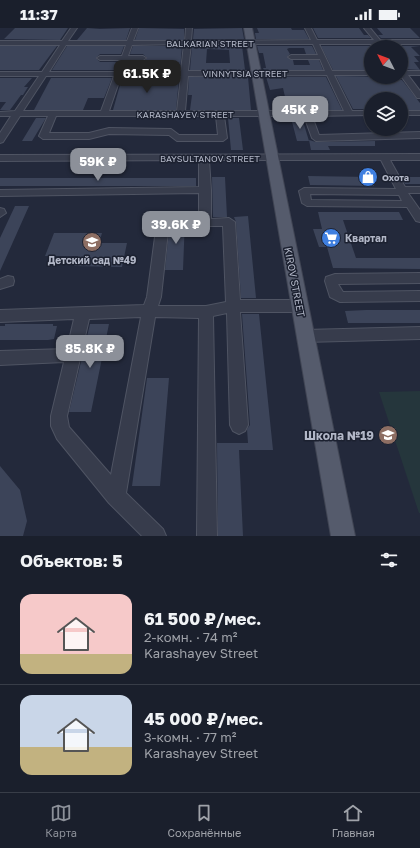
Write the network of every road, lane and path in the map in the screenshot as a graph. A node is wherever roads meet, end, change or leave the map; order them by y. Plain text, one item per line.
1 (74, 28) edge
2 (135, 28) edge
3 (189, 28) edge
4 (248, 28) edge
5 (308, 28) edge
6 (367, 28) edge
7 (376, 40) edge
8 (250, 42) junction
9 (315, 42) junction
10 (420, 42) edge
11 (0, 43) edge
12 (64, 43) junction
13 (129, 43) junction
14 (188, 43) junction
15 (408, 43) edge
16 (364, 44) edge
17 (291, 57) dead end
18 (322, 57) junction
19 (100, 58) dead end
20 (124, 58) junction
21 (143, 58) dead end
22 (408, 72) edge
23 (256, 73) junction
24 (330, 73) junction
25 (364, 73) edge
26 (420, 73) edge
27 (0, 74) edge
28 (44, 74) junction
29 (117, 74) junction
30 (184, 74) junction
31 (408, 81) edge
32 (420, 96) edge
33 (181, 113) junction
34 (220, 113) junction
35 (364, 113) edge
36 (408, 113) edge
37 (420, 113) edge
38 (0, 114) edge
39 (18, 114) junction
40 (53, 114) junction
41 (104, 114) junction
42 (263, 114) junction
43 (307, 114) junction
44 (349, 114) junction
45 (420, 135) edge
46 (0, 140) edge
47 (387, 149) junction
48 (272, 157) junction
49 (420, 157) edge
50 (204, 158) junction
51 (1, 161) edge
52 (206, 190) junction
53 (420, 190) edge
54 (401, 191) junction
55 (0, 193) edge
56 (410, 204) junction
57 (420, 218) edge
58 (163, 222) dead end
59 (420, 278) edge
60 (420, 296) edge
61 (233, 306) junction
62 (299, 306) junction
63 (83, 312) junction
64 (149, 312) junction
65 (206, 312) junction
66 (0, 316) edge
67 (420, 333) edge
68 (305, 336) junction
69 (73, 355) junction
70 (0, 358) edge
71 (239, 424) dead end
72 (116, 496) junction
73 (156, 536) edge
74 (207, 536) edge
75 (343, 536) edge

1 - 12 street
2 - 13 street
3 - 14 street
4 - 8 main road, KIROV STREET
5 - 9 street
6 - 7 street
8 - 9 street, BALKARIAN STREET
8 - 14 street, BALKARIAN STREET
8 - 23 main road, KIROV STREET
9 - 16 street, BALKARIAN STREET
9 - 18 street
10 - 15 street, BALKARIAN STREET
11 - 12 street, BALKARIAN STREET
12 - 13 street, BALKARIAN STREET
12 - 28 street
13 - 14 street, BALKARIAN STREET
13 - 20 street
14 - 30 street
17 - 18 street
18 - 24 street
19 - 20 street
20 - 21 street
20 - 29 street
22 - 26 street
23 - 24 street, VINNYTSIA STREET
23 - 30 street, VINNYTSIA STREET
23 - 42 main road, KIROV STREET
24 - 25 street, VINNYTSIA STREET
24 - 44 street
27 - 28 street, VINNYTSIA STREET
28 - 29 street, VINNYTSIA STREET
28 - 39 street
29 - 30 street, VINNYTSIA STREET
29 - 41 street
30 - 33 street
31 - 32 street
33 - 34 street, KARASHAУEV STREET
33 - 41 street, KARASHAУEV STREET
34 - 40 street
34 - 42 street, KARASHAУEV STREET
35 - 44 street, KARASHAУEV STREET
36 - 37 street
38 - 39 street, KARASHAУEV STREET
39 - 40 street, KARASHAУEV STREET
39 - 46 street
40 - 41 street, KARASHAУEV STREET
42 - 43 street, KARASHAУEV STREET
42 - 48 main road, KIROV STREET
43 - 44 street, KARASHAУEV STREET
43 - 47 street
45 - 47 street
47 - 48 street, BAYSULTANOV STREET
47 - 49 street, BAYSULTANOV STREET
47 - 54 street
48 - 50 street, BAYSULTANOV STREET
48 - 62 main road, KIROV STREET
50 - 51 street, BAYSULTANOV STREET
50 - 52 street
52 - 55 street
52 - 61 street
53 - 54 street
54 - 56 street
54 - 56 street
56 - 57 street
58 - 64 street
59 - 60 street
61 - 62 street
61 - 65 street
61 - 71 street
62 - 68 main road, KIROV STREET
63 - 64 street
63 - 66 street
63 - 69 street
64 - 65 street
64 - 72 street
65 - 74 street
67 - 68 street
68 - 75 main road, KIROV STREET
69 - 70 street
69 - 72 street
72 - 73 street

